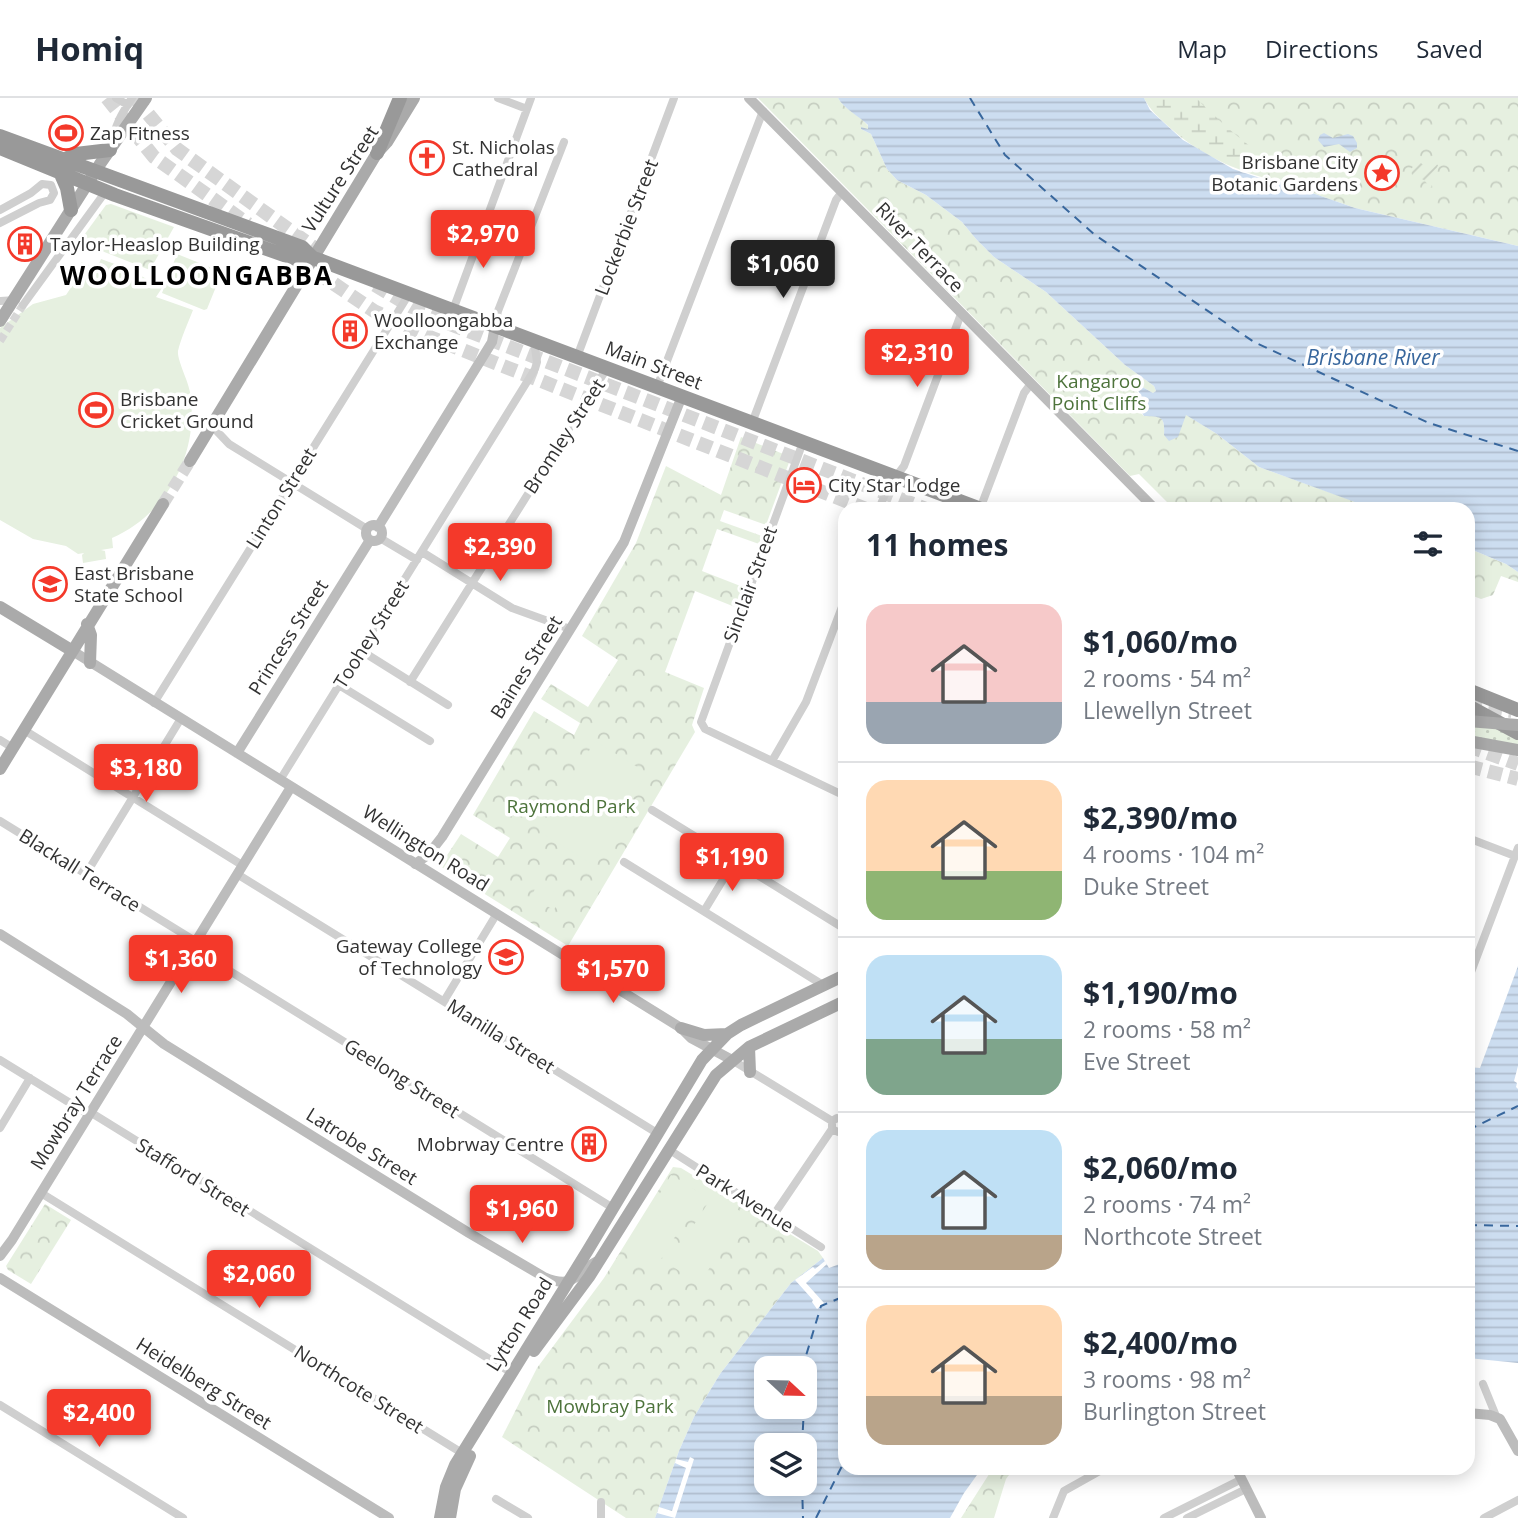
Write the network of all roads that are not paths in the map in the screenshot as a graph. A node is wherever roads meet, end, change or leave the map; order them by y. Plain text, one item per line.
1 (116, 98) edge
2 (146, 98) edge
3 (400, 98) edge
4 (414, 98) edge
5 (498, 98) edge
6 (531, 98) edge
7 (674, 98) edge
8 (749, 98) edge
9 (130, 101) edge
10 (527, 109) junction
11 (763, 111) junction
12 (0, 136) edge
13 (564, 142) dead end
14 (0, 148) edge
15 (112, 148) junction
16 (377, 153) junction
17 (62, 166) junction
18 (91, 178) junction
19 (106, 191) junction
20 (842, 192) junction
21 (0, 210) edge
22 (71, 210) junction
23 (0, 223) edge
24 (313, 258) junction
25 (409, 294) junction
26 (15, 302) edge
27 (453, 310) junction
28 (961, 314) junction
29 (0, 321) edge
30 (495, 326) junction
31 (534, 341) junction
32 (577, 357) junction
33 (607, 368) junction
34 (1030, 385) junction
35 (657, 387) junction
36 (682, 396) junction
37 (752, 423) junction
38 (212, 426) junction
39 (803, 442) junction
40 (190, 461) tunnel mouth
41 (896, 477) junction
42 (291, 482) junction
43 (882, 502) edge
44 (961, 502) edge
45 (982, 502) edge
46 (1147, 502) edge
47 (163, 504) tunnel mouth
48 (374, 533) junction
49 (422, 552) junction
50 (416, 560) junction
51 (471, 582) junction
52 (0, 607) edge
53 (838, 617) edge
54 (87, 624) junction
55 (570, 629) junction
56 (71, 650) junction
57 (360, 650) junction
58 (90, 663) junction
59 (410, 682) junction
60 (339, 685) junction
61 (1475, 693) edge
62 (154, 703) junction
63 (447, 705) dead end
64 (1475, 710) edge
65 (1518, 710) edge
66 (180, 720) junction
67 (1475, 722) edge
68 (1518, 725) edge
69 (24, 730) junction
70 (1518, 733) edge
71 (0, 740) edge
72 (430, 741) dead end
73 (1475, 742) edge
74 (12, 748) junction
75 (1518, 750) edge
76 (237, 753) junction
77 (772, 761) junction
78 (0, 769) edge
79 (280, 780) junction
80 (291, 787) junction
81 (838, 793) edge
82 (133, 798) junction
83 (652, 810) dead end
84 (0, 821) edge
85 (442, 837) junction
86 (1475, 840) edge
87 (1517, 852) edge
88 (735, 860) junction
89 (624, 862) dead end
90 (415, 864) junction
91 (239, 869) junction
92 (86, 874) junction
93 (433, 875) junction
94 (704, 911) junction
95 (496, 915) junction
96 (838, 925) edge
97 (0, 934) edge
98 (193, 944) junction
99 (1475, 962) edge
100 (838, 978) edge
101 (823, 985) junction
102 (444, 1001) junction
103 (838, 1004) edge
104 (143, 1026) junction
105 (681, 1028) junction
106 (727, 1034) junction
107 (749, 1046) junction
108 (711, 1049) junction
109 (0, 1060) edge
110 (732, 1060) junction
111 (750, 1072) junction
112 (30, 1078) junction
113 (89, 1113) junction
114 (838, 1120) edge
115 (832, 1125) junction
116 (0, 1128) edge
117 (657, 1133) junction
118 (668, 1149) junction
119 (41, 1193) junction
120 (613, 1208) junction
121 (773, 1216) junction
122 (821, 1247) dead end
123 (0, 1255) edge
124 (600, 1260) junction
125 (0, 1278) edge
126 (569, 1281) junction
127 (512, 1373) junction
128 (1483, 1384) dead end
129 (0, 1405) edge
130 (1475, 1414) edge
131 (1496, 1416) junction
132 (1518, 1451) edge
133 (462, 1453) junction
134 (1093, 1475) edge
135 (1240, 1475) edge
136 (1244, 1484) junction
137 (496, 1499) dead end
138 (1518, 1500) edge
139 (601, 1502) dead end
140 (183, 1518) edge
141 (390, 1518) edge
142 (440, 1518) edge
143 (450, 1518) edge
144 (528, 1518) edge
145 (600, 1518) edge
146 (1053, 1518) edge
147 (1164, 1518) edge
148 (1187, 1518) edge
149 (1261, 1518) edge
150 (1484, 1518) edge

1 - 9 street
2 - 15 main road
3 - 16 highway
4 - 16 main road, Vulture Street
5 - 10 street
6 - 10 street
7 - 32 street, Lockerbie Street
8 - 11 street, River Terrace
9 - 15 street
10 - 27 street
11 - 20 street, River Terrace
11 - 35 street
12 - 17 highway
13 - 30 street
14 - 17 highway
15 - 17 highway
15 - 18 main road
16 - 24 main road, Vulture Street
17 - 18 highway
17 - 22 highway
18 - 19 highway, Main Street
18 - 22 main road
18 - 24 highway, Main Street
19 - 24 highway, Main Street
19 - 26 street
20 - 28 street, River Terrace
20 - 37 street
21 - 23 street
22 - 26 main road
24 - 25 highway, Main Street
24 - 38 main road, Vulture Street
25 - 27 highway, Main Street
25 - 42 street, Linton Street
26 - 29 main road
27 - 30 highway, Main Street
28 - 34 street, River Terrace
28 - 41 street
30 - 31 highway, Main Street
30 - 48 street, Princess Street
31 - 32 highway, Main Street
31 - 49 street, Toohey Street
32 - 33 highway, Main Street
33 - 35 highway, Main Street
33 - 51 street, Bromley Street
34 - 45 street
34 - 46 street, River Terrace
35 - 36 highway, Main Street
36 - 37 highway, Main Street
36 - 55 street, Baines Street
37 - 39 highway, Main Street
38 - 40 main road, Vulture Street
38 - 42 street
39 - 41 highway, Main Street
39 - 77 street, Sinclair Street
41 - 43 street
41 - 44 highway, Main Street
42 - 48 street
42 - 62 street, Linton Street
47 - 54 main road
48 - 50 street
48 - 76 street, Princess Street
49 - 50 street, Toohey Street
49 - 51 street
50 - 57 street, Toohey Street
51 - 55 street
51 - 59 street, Bromley Street
52 - 56 main road, Wellington Road
53 - 77 street
54 - 56 main road
54 - 58 main road
55 - 85 street, Baines Street
56 - 58 street, Wellington Road
56 - 69 main road
57 - 59 street
57 - 60 street, Toohey Street
58 - 62 street, Wellington Road
59 - 63 street
60 - 72 street
60 - 79 street, Toohey Street
61 - 65 highway
62 - 66 street, Wellington Road
64 - 70 highway
66 - 76 street, Wellington Road
66 - 82 street
67 - 68 main road, bridge
69 - 74 main road
69 - 82 street, Manilla Street
71 - 74 street
73 - 75 main road
74 - 78 main road
76 - 79 street, Wellington Road
77 - 81 street
79 - 80 street, Wellington Road
80 - 90 street, Wellington Road
80 - 91 street, Mowbray Terrace
82 - 91 street, Manilla Street
82 - 92 street
83 - 88 street
84 - 92 street, Blackall Terrace
85 - 90 street, Baines Street
85 - 93 street, Baines Street
86 - 87 street
87 - 99 street
88 - 94 street
88 - 96 street
89 - 94 street
90 - 93 street, Wellington Road
91 - 98 street, Mowbray Terrace
91 - 102 street, Manilla Street
92 - 98 street, Blackall Terrace
93 - 95 street, Wellington Road
94 - 101 street
95 - 102 street
95 - 105 street, Wellington Road
97 - 104 street, Latrobe Street
98 - 104 street, Mowbray Terrace
98 - 120 street, Geelong Street
100 - 101 main road, Lytton Road
101 - 106 main road, Lytton Road
102 - 117 street, Manilla Street
103 - 107 main road, Lytton Road
104 - 113 street, Mowbray Terrace
104 - 126 street, Latrobe Street
105 - 106 main road
105 - 108 street, Wellington Road
106 - 108 main road, Lytton Road
107 - 110 main road, Lytton Road
107 - 111 main road
108 - 110 street, Wellington Road
108 - 117 main road, Lytton Road
109 - 112 street, Stafford Street
110 - 111 street, Wellington Road
110 - 118 main road, Lytton Road
111 - 115 street, Wellington Road
112 - 113 street, Stafford Street
112 - 116 street
113 - 119 street, Mowbray Terrace
113 - 127 street, Stafford Street
114 - 115 street
115 - 121 street
117 - 120 main road, Lytton Road
118 - 121 street, Park Avenue
118 - 124 main road, Lytton Road
119 - 123 street, Mowbray Terrace
119 - 133 street, Northcote Street
120 - 126 main road, Lytton Road
121 - 122 street, Park Avenue
124 - 126 street
124 - 143 main road, Lytton Road
125 - 141 street, Heidelberg Street
126 - 127 main road, Lytton Road
127 - 133 main road, Lytton Road
128 - 131 street
129 - 140 street
130 - 131 street
131 - 132 street
133 - 142 main road, Lytton Road
134 - 146 street
135 - 136 street
136 - 147 street
136 - 148 street
136 - 149 street
137 - 144 street
138 - 150 street
139 - 145 street

